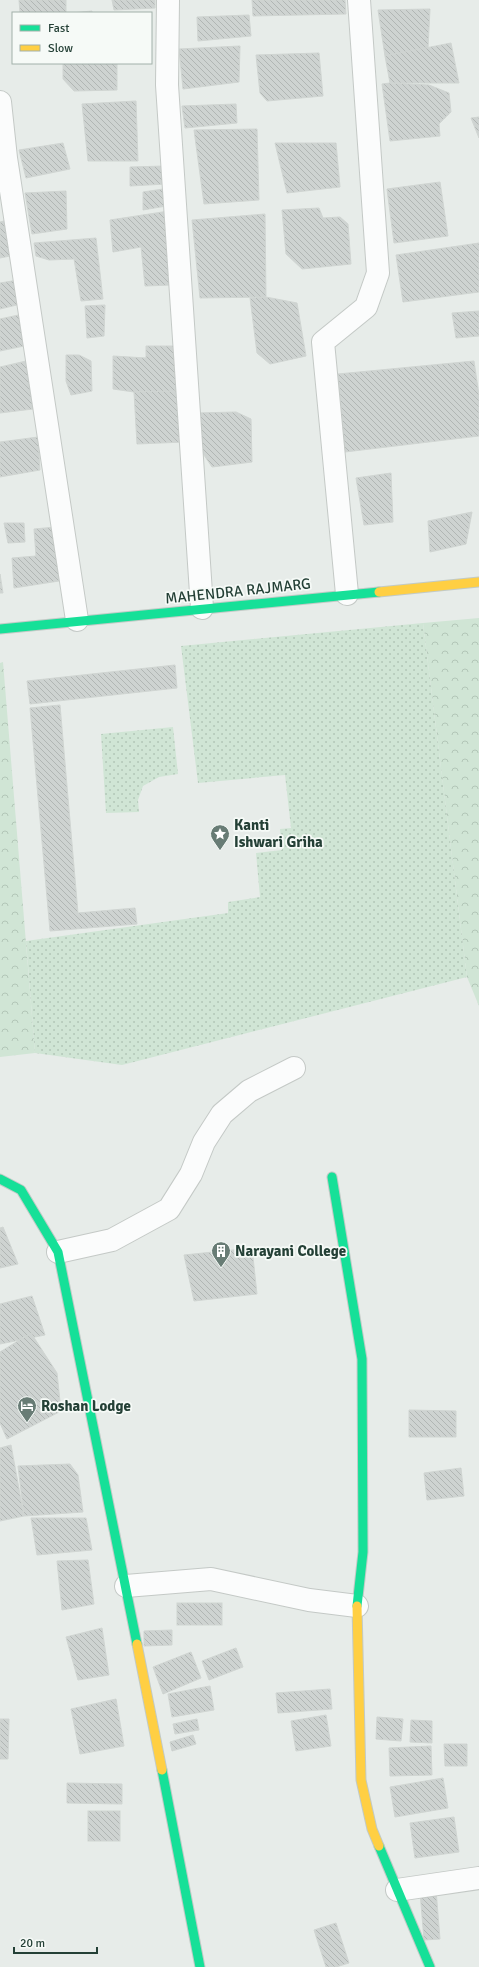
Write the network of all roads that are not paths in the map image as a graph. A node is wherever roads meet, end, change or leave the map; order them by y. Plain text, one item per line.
1 (168, 0) edge
2 (359, 0) edge
3 (0, 102) edge
4 (479, 582) edge
5 (347, 594) junction
6 (202, 608) junction
7 (77, 620) junction
8 (0, 629) edge
9 (294, 1068) dead end
10 (332, 1177) dead end
11 (0, 1179) edge
12 (58, 1252) junction
13 (126, 1586) junction
14 (356, 1606) junction
15 (479, 1878) edge
16 (397, 1890) junction
17 (200, 1967) edge
18 (430, 1967) edge

1 - 6 street
2 - 5 street
3 - 7 street
4 - 5 main road, MAHENDRA RAJMARG
5 - 6 main road, MAHENDRA RAJMARG
6 - 7 main road, MAHENDRA RAJMARG
7 - 8 main road, MAHENDRA RAJMARG
9 - 12 street
10 - 14 main road
11 - 12 main road
12 - 13 main road
13 - 14 street
13 - 17 main road
14 - 16 main road
15 - 16 street
16 - 18 main road

